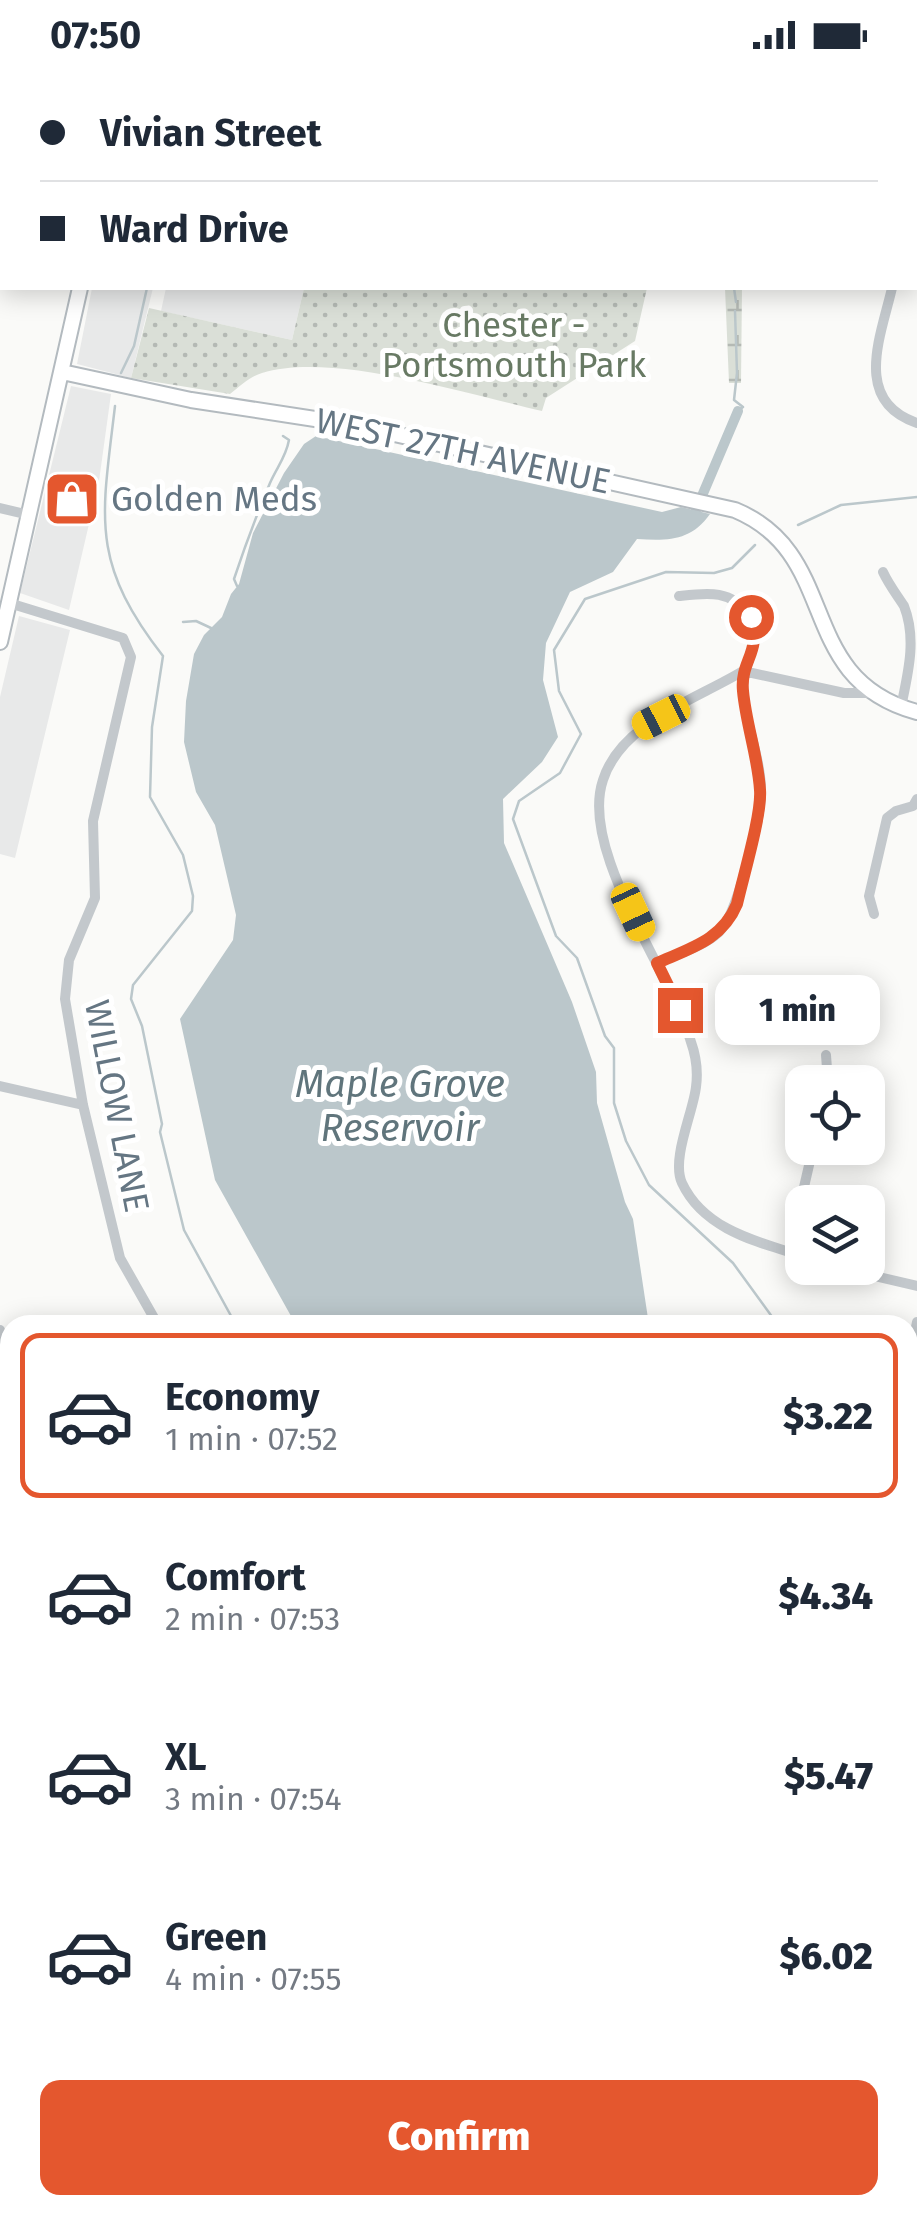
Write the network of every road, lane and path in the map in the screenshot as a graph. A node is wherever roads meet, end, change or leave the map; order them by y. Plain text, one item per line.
1 (80, 290) edge
2 (892, 290) edge
3 (62, 372) junction
4 (917, 423) edge
5 (0, 508) edge
6 (30, 514) junction
7 (883, 572) dead end
8 (679, 596) dead end
9 (9, 603) junction
10 (0, 642) edge
11 (743, 671) junction
12 (874, 693) junction
13 (900, 707) junction
14 (917, 712) edge
15 (917, 799) edge
16 (874, 914) dead end
17 (657, 963) junction
18 (826, 1054) dead end
19 (827, 1065) edge
20 (0, 1086) edge
21 (83, 1104) junction
22 (785, 1251) edge
23 (885, 1279) edge
24 (917, 1286) edge
25 (152, 1315) edge

1 - 3 street
2 - 4 street
3 - 6 street
3 - 12 street, WEST 27TH AVENUE
5 - 6 street
6 - 9 street
7 - 13 street
8 - 11 street
9 - 10 street
9 - 21 street, WILLOW LANE
11 - 12 street
11 - 17 street
11 - 17 street
12 - 13 street, WEST 27TH AVENUE
13 - 14 street, WEST 27TH AVENUE
15 - 16 street
17 - 22 street
18 - 19 street
20 - 21 street
21 - 25 street, WILLOW LANE
23 - 24 street

